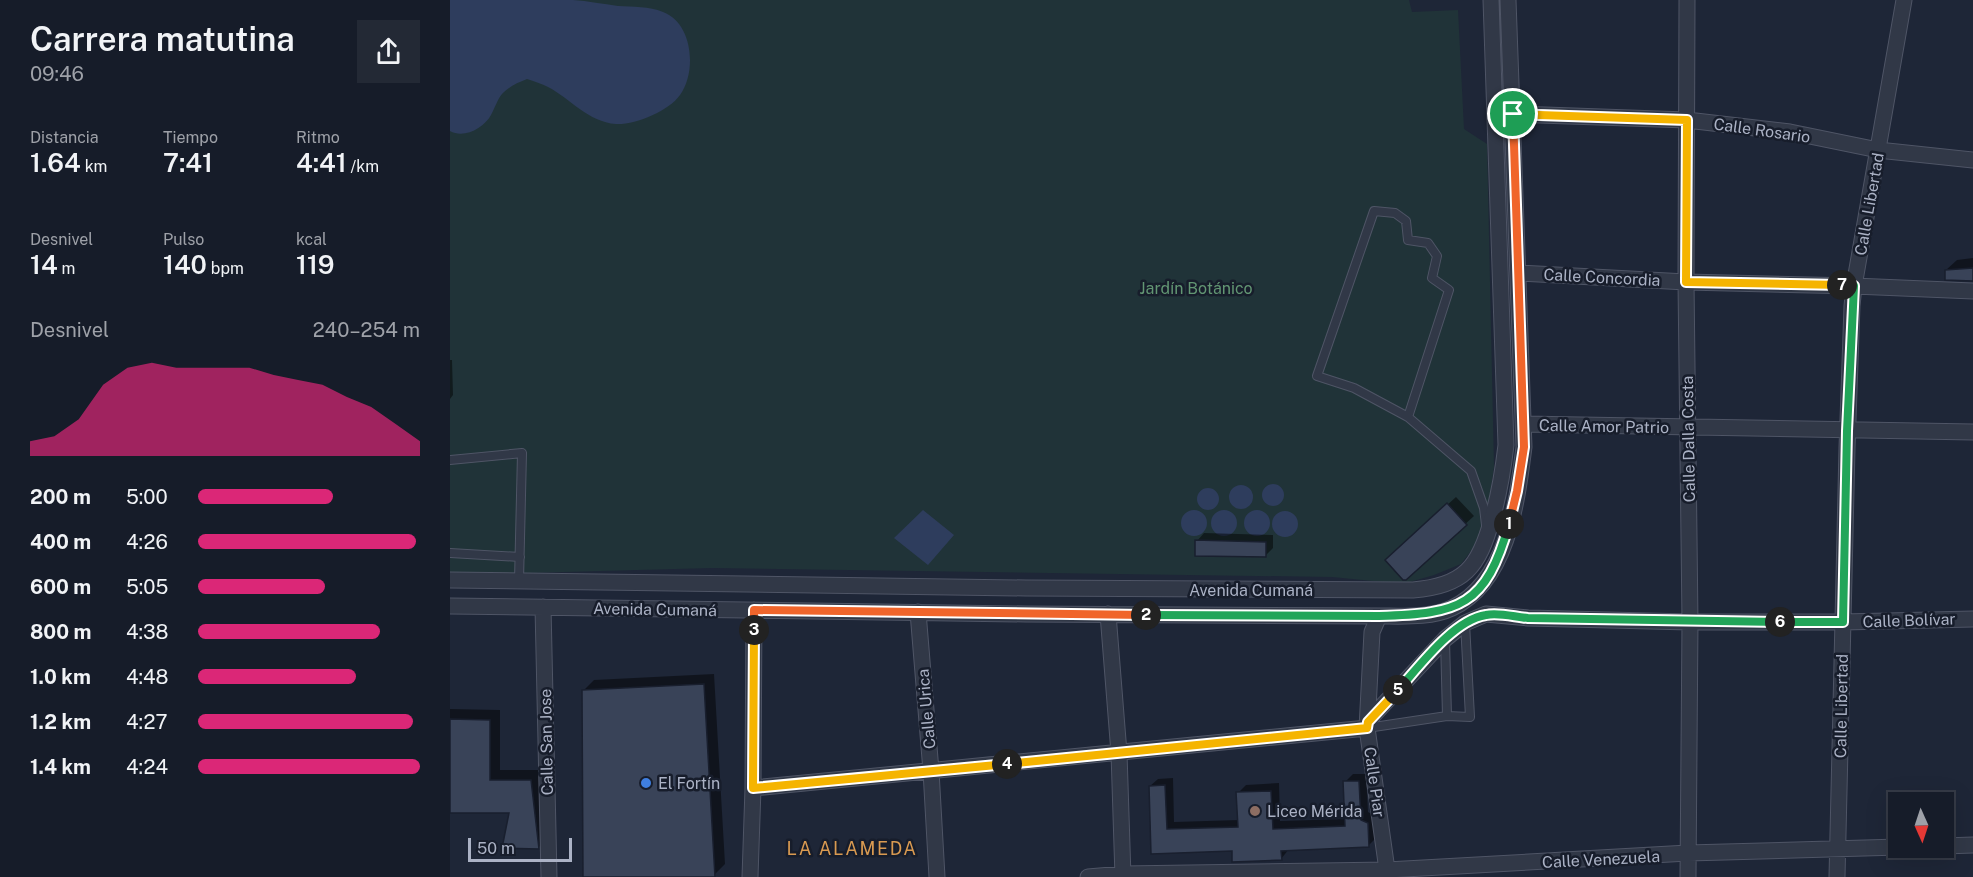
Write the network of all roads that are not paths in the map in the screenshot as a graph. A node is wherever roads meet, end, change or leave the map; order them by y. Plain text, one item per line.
1 (1491, 0) edge
2 (1508, 0) edge
3 (1687, 0) edge
4 (1904, 0) edge
5 (1513, 114) junction
6 (1687, 120) junction
7 (1878, 150) junction
8 (1973, 160) edge
9 (1518, 273) junction
10 (1686, 282) junction
11 (1854, 286) junction
12 (1973, 291) edge
13 (1408, 417) junction
14 (1524, 424) junction
15 (1688, 428) junction
16 (1847, 431) junction
17 (1973, 432) edge
18 (450, 460) edge
19 (1488, 535) junction
20 (450, 553) edge
21 (520, 557) junction
22 (450, 580) edge
23 (519, 581) junction
24 (450, 606) edge
25 (543, 607) junction
26 (754, 610) junction
27 (918, 612) junction
28 (1108, 614) junction
29 (1379, 616) junction
30 (1973, 619) edge
31 (1690, 621) junction
32 (1843, 622) junction
33 (1465, 623) junction
34 (1445, 639) junction
35 (1447, 716) junction
36 (1367, 725) junction
37 (1119, 753) junction
38 (931, 771) junction
39 (753, 788) junction
40 (1973, 845) edge
41 (1954, 846) edge
42 (1888, 848) edge
43 (1837, 849) junction
44 (1688, 854) junction
45 (1388, 874) edge
46 (1123, 876) edge
47 (549, 877) edge
48 (750, 877) edge
49 (937, 877) edge
50 (1088, 877) edge
51 (1688, 877) edge
52 (1837, 877) edge

1 - 19 street, Avenida Cumaná
2 - 5 street, Avenida Cumaná
3 - 6 street, Calle Dalla Costa
4 - 7 street, Calle Libertad
5 - 6 street, Calle Rosario
5 - 9 street, Avenida Cumaná
6 - 7 street, Calle Rosario
6 - 10 street, Calle Dalla Costa
7 - 8 street, Calle Rosario
7 - 11 street, Calle Libertad
9 - 10 street, Calle Concordia
9 - 14 street, Avenida Cumaná
10 - 11 street, Calle Concordia
10 - 15 street, Calle Dalla Costa
11 - 12 street, Calle Concordia
11 - 16 street, Calle Libertad
13 - 13 lane
13 - 19 lane
14 - 15 street, Calle Amor Patrio
14 - 29 street, Avenida Cumaná
15 - 16 street, Calle Amor Patrio
15 - 31 street, Calle Dalla Costa
16 - 17 street, Calle Amor Patrio
16 - 32 street, Calle Libertad
18 - 21 lane
19 - 23 street, Avenida Cumaná
20 - 21 lane
21 - 23 lane
22 - 23 street, Avenida Cumaná
24 - 25 street, Avenida Cumaná
25 - 26 street, Avenida Cumaná
25 - 47 street, Calle San Jose
26 - 27 street, Avenida Cumaná
26 - 39 street
27 - 28 street, Avenida Cumaná
27 - 38 street, Calle Urica
28 - 29 street, Avenida Cumaná
28 - 37 street
29 - 36 street, Calle Piar
30 - 32 street, Calle Bolívar
31 - 32 street, Calle Bolívar
31 - 33 street, Calle Bolívar
31 - 44 street, Calle Dalla Costa
32 - 43 street, Calle Libertad
33 - 34 street
33 - 35 lane
34 - 35 lane
34 - 36 street
35 - 36 lane
36 - 37 street
36 - 45 street, Calle Piar
37 - 38 street
37 - 46 street
38 - 39 street
38 - 49 street, Calle Urica
39 - 48 street
40 - 41 street
42 - 43 street, Calle Venezuela
43 - 44 street, Calle Venezuela
43 - 52 street, Calle Libertad
44 - 45 street, Calle Venezuela
44 - 51 street, Calle Dalla Costa
45 - 46 street, Calle Venezuela
46 - 50 street, Calle Venezuela

